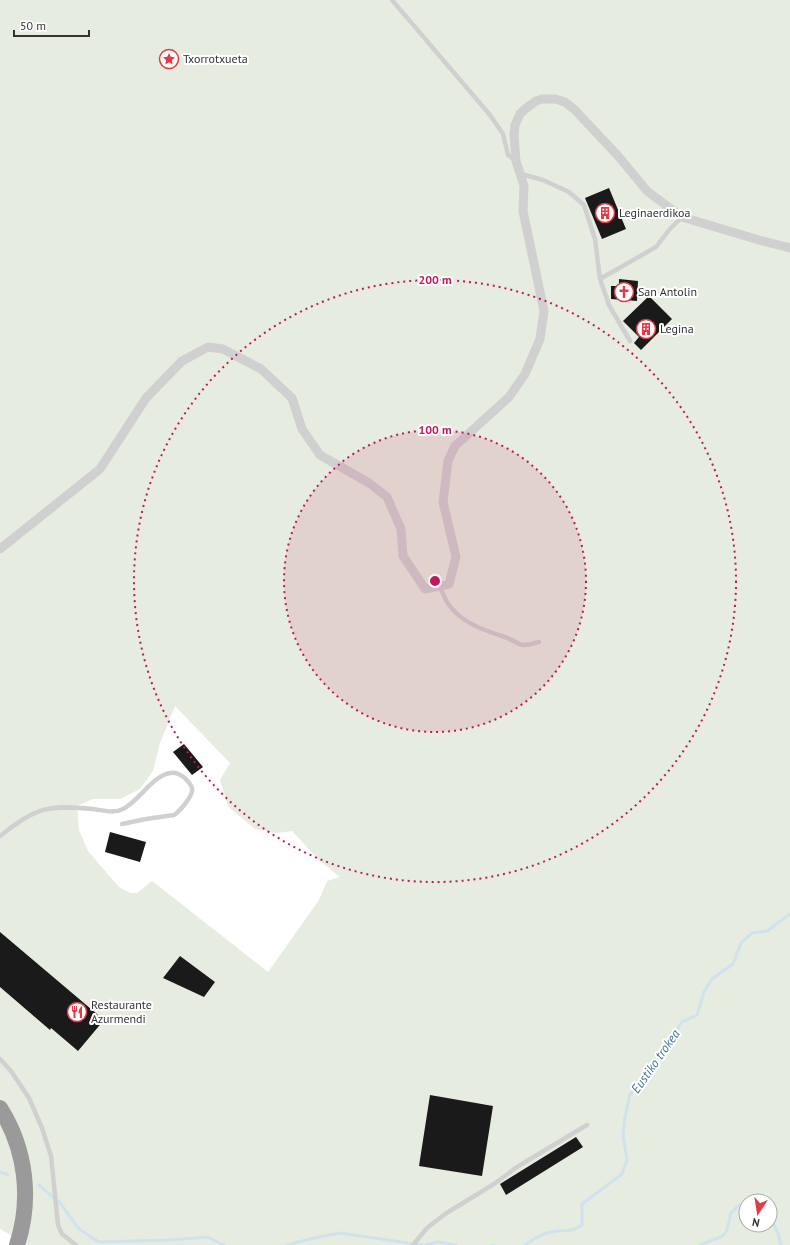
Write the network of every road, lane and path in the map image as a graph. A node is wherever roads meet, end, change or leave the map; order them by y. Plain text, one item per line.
1 (392, 0) edge
2 (516, 161) junction
3 (521, 174) junction
4 (682, 217) junction
5 (790, 248) edge
6 (600, 279) junction
7 (630, 341) dead end
8 (0, 550) edge
9 (439, 586) junction
10 (539, 642) dead end
11 (122, 824) dead end
12 (0, 836) edge
13 (0, 1059) edge
14 (0, 1108) edge
15 (0, 1117) edge
16 (587, 1125) dead end
17 (14, 1136) junction
18 (414, 1244) edge
19 (18, 1245) edge
20 (76, 1245) edge

1 - 2 lane
2 - 3 street
2 - 4 street
3 - 6 lane
3 - 9 street
4 - 5 street
4 - 6 lane
6 - 7 lane
8 - 9 street
9 - 10 lane
11 - 12 lane
13 - 20 lane
14 - 17 highway
15 - 17 highway
16 - 18 lane
17 - 19 highway

